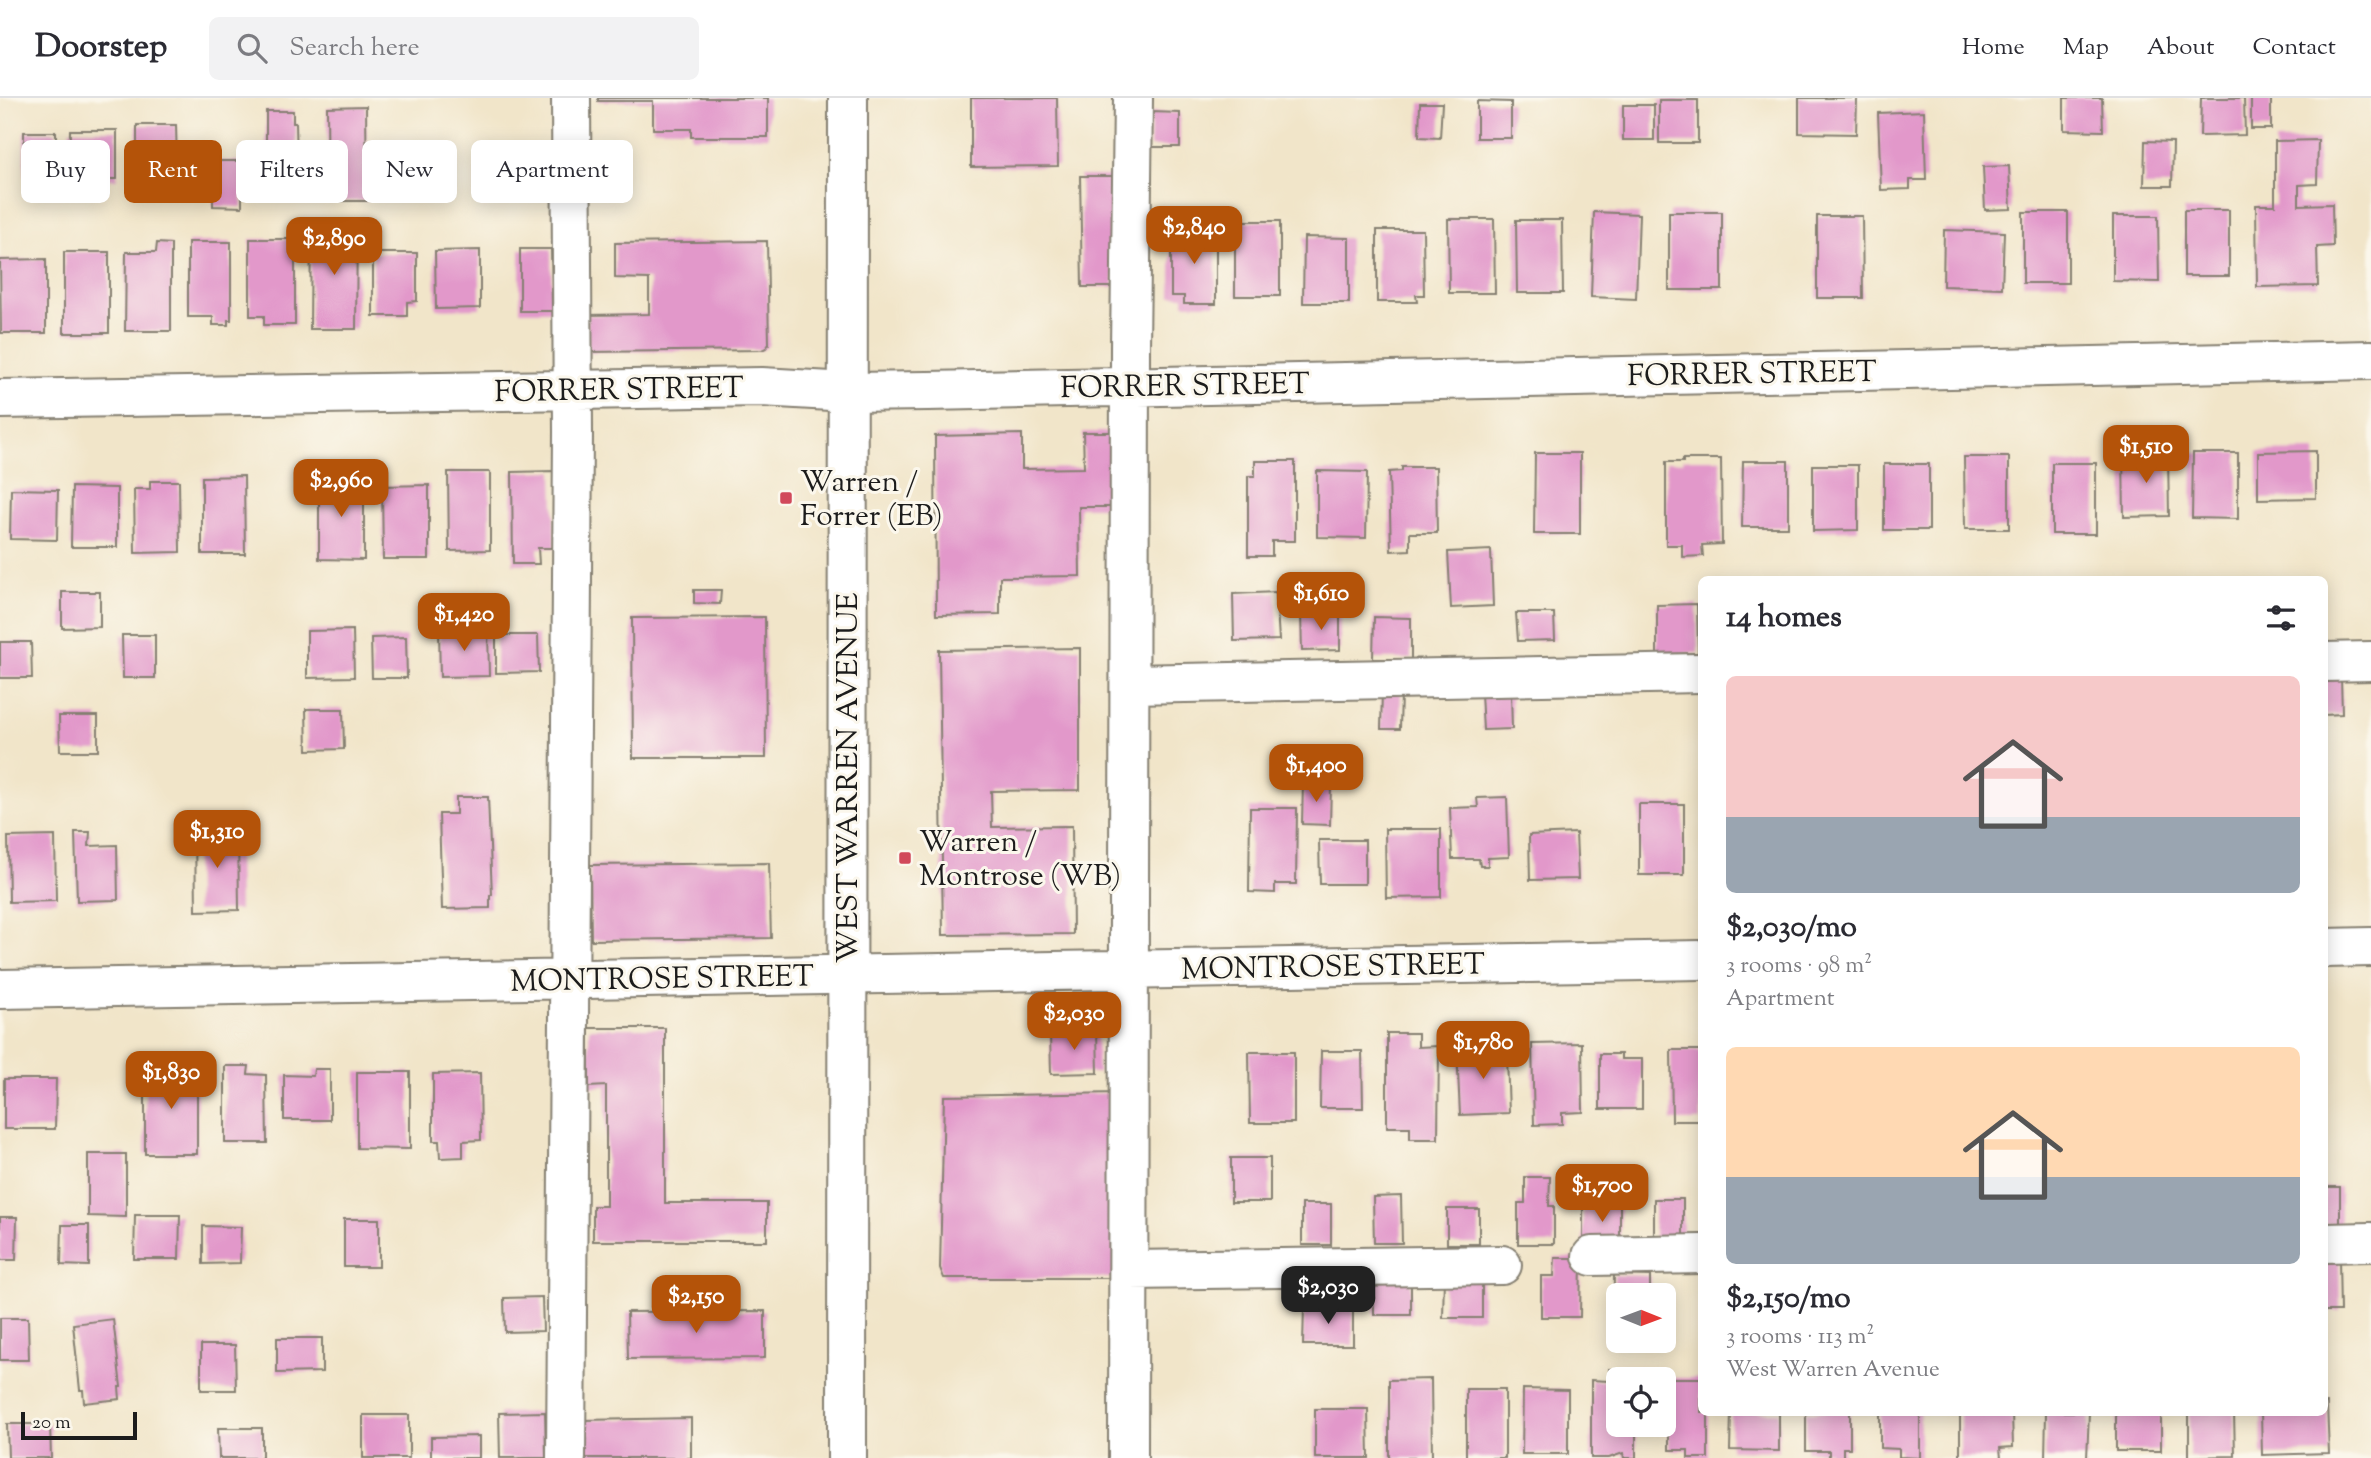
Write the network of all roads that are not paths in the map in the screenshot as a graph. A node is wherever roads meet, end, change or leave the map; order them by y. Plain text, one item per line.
1 (571, 98) edge
2 (848, 98) edge
3 (1133, 98) edge
4 (2371, 360) edge
5 (1131, 386) junction
6 (573, 390) junction
7 (848, 391) junction
8 (0, 399) edge
9 (2371, 661) edge
10 (2328, 662) edge
11 (1698, 673) edge
12 (1130, 684) junction
13 (2371, 947) edge
14 (2328, 948) edge
15 (1698, 960) edge
16 (1129, 970) junction
17 (847, 975) junction
18 (568, 979) junction
19 (0, 989) edge
20 (2371, 1242) edge
21 (2328, 1243) edge
22 (1698, 1254) edge
23 (1592, 1256) dead end
24 (1502, 1265) dead end
25 (1129, 1270) junction
26 (566, 1458) edge
27 (847, 1458) edge
28 (1128, 1458) edge

1 - 6 street
2 - 7 street, WEST WARREN AVENUE
3 - 5 street
4 - 5 street, FORRER STREET
5 - 7 street, FORRER STREET
5 - 12 street
6 - 7 street, FORRER STREET
6 - 8 street, FORRER STREET
6 - 18 street
7 - 17 street, WEST WARREN AVENUE
9 - 10 street
11 - 12 street
12 - 16 street
13 - 14 street
15 - 16 street, MONTROSE STREET
16 - 17 street, MONTROSE STREET
16 - 25 street
17 - 18 street, MONTROSE STREET
17 - 27 street, WEST WARREN AVENUE
18 - 19 street, MONTROSE STREET
18 - 26 street
20 - 21 street
22 - 23 street
24 - 25 street
25 - 28 street

